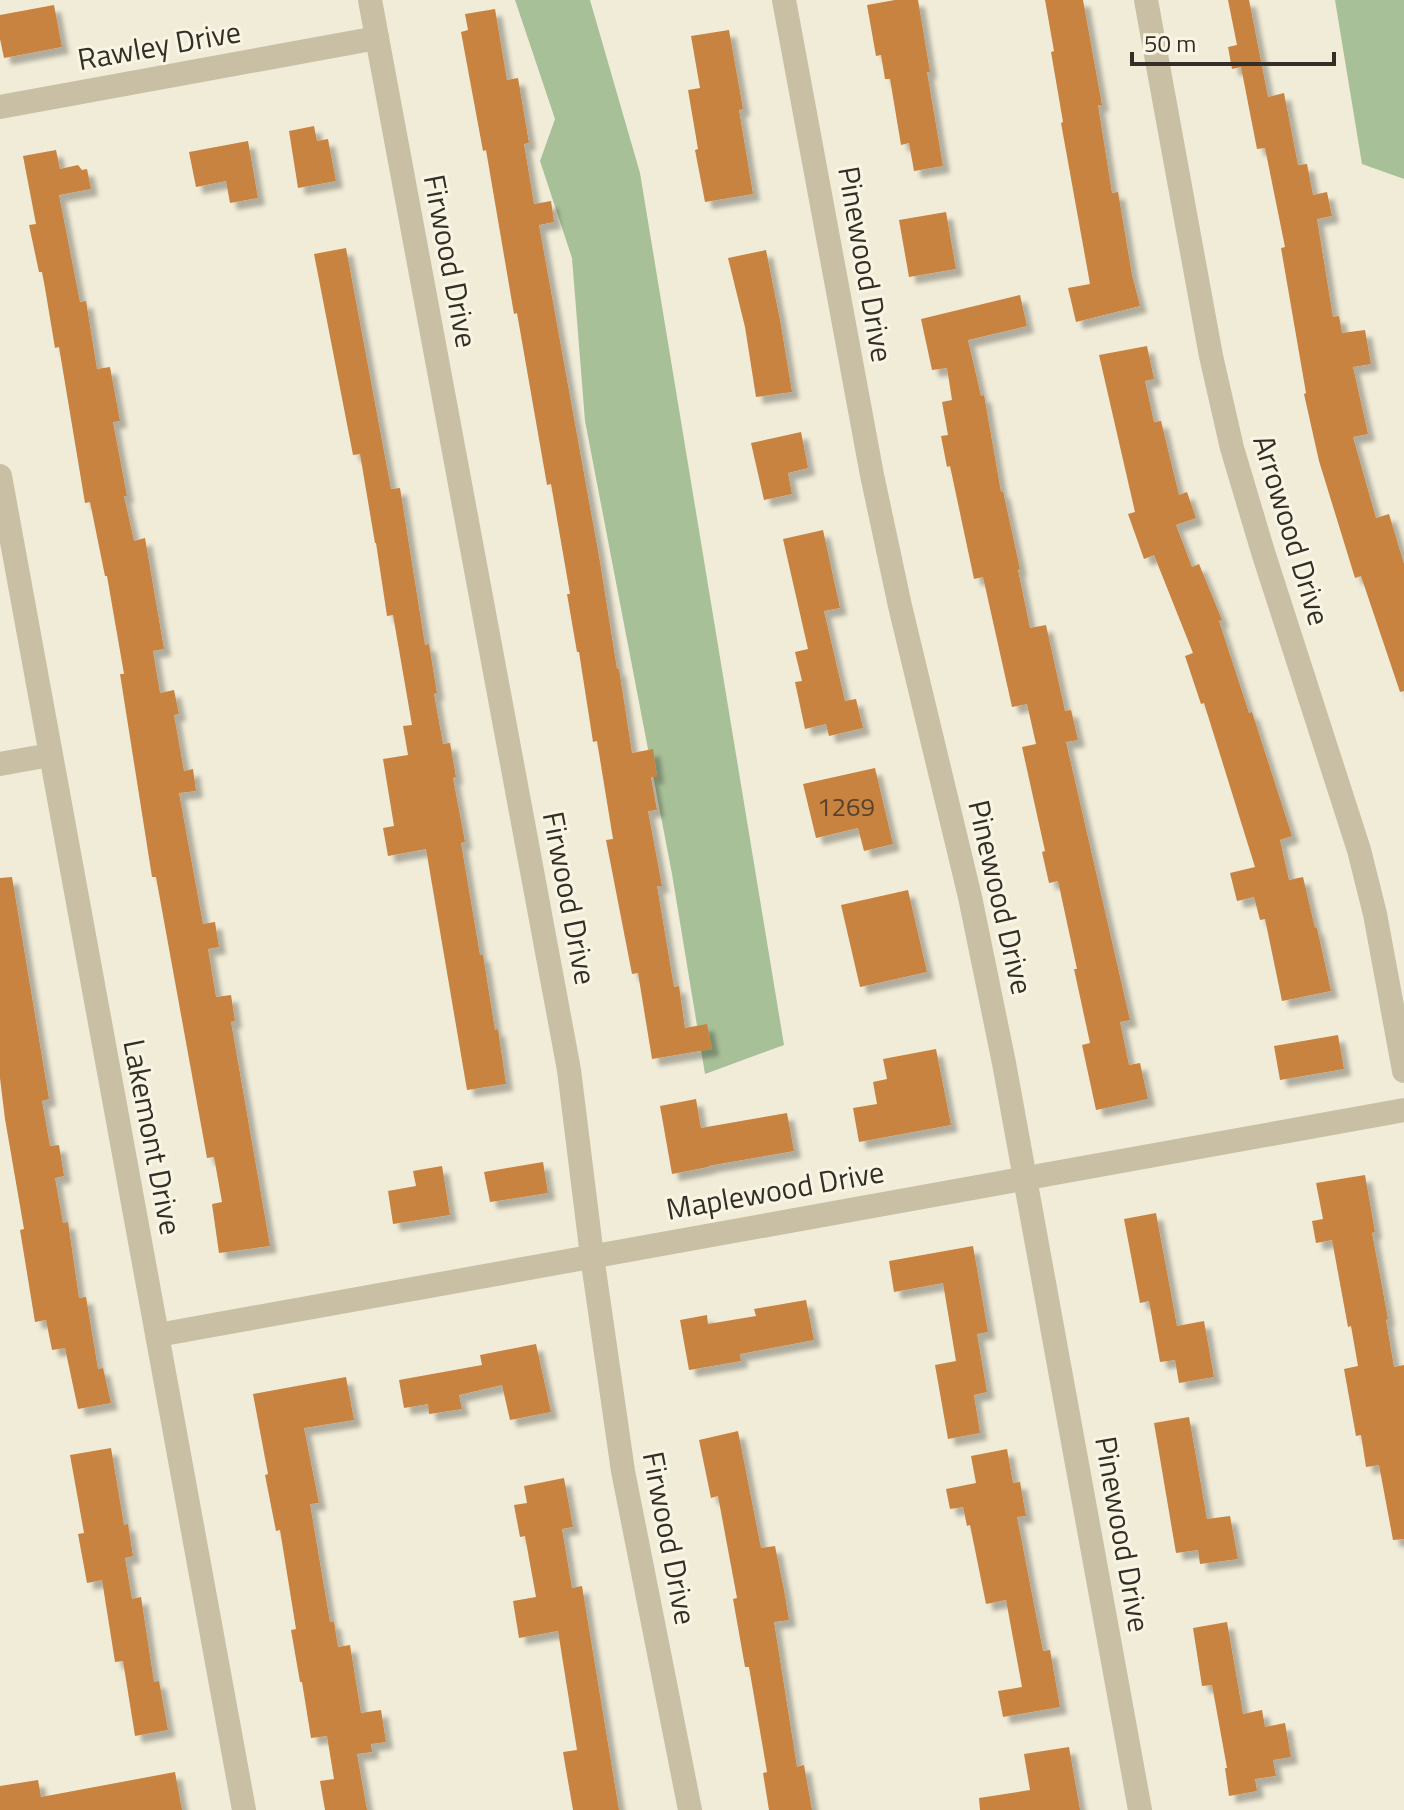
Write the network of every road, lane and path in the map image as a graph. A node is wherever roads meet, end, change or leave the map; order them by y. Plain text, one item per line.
1 (370, 0) edge
2 (784, 0) edge
3 (1146, 0) edge
4 (377, 38) junction
5 (0, 107) edge
6 (0, 476) edge
7 (50, 755) junction
8 (0, 764) edge
9 (1404, 1071) edge
10 (1404, 1110) edge
11 (1025, 1177) junction
12 (592, 1256) junction
13 (158, 1335) junction
14 (244, 1810) edge
15 (690, 1810) edge
16 (1140, 1810) edge

1 - 4 street, Firwood Drive
2 - 11 street, Pinewood Drive
3 - 9 street, Arrowood Drive
4 - 5 street, Rawley Drive
4 - 12 street, Firwood Drive
6 - 7 street, Lakemont Drive
7 - 8 street
7 - 13 street, Lakemont Drive
10 - 11 street, Maplewood Drive
11 - 12 street, Maplewood Drive
11 - 16 street, Pinewood Drive
12 - 13 street, Maplewood Drive
12 - 15 street, Firwood Drive
13 - 14 street, Lakemont Drive

